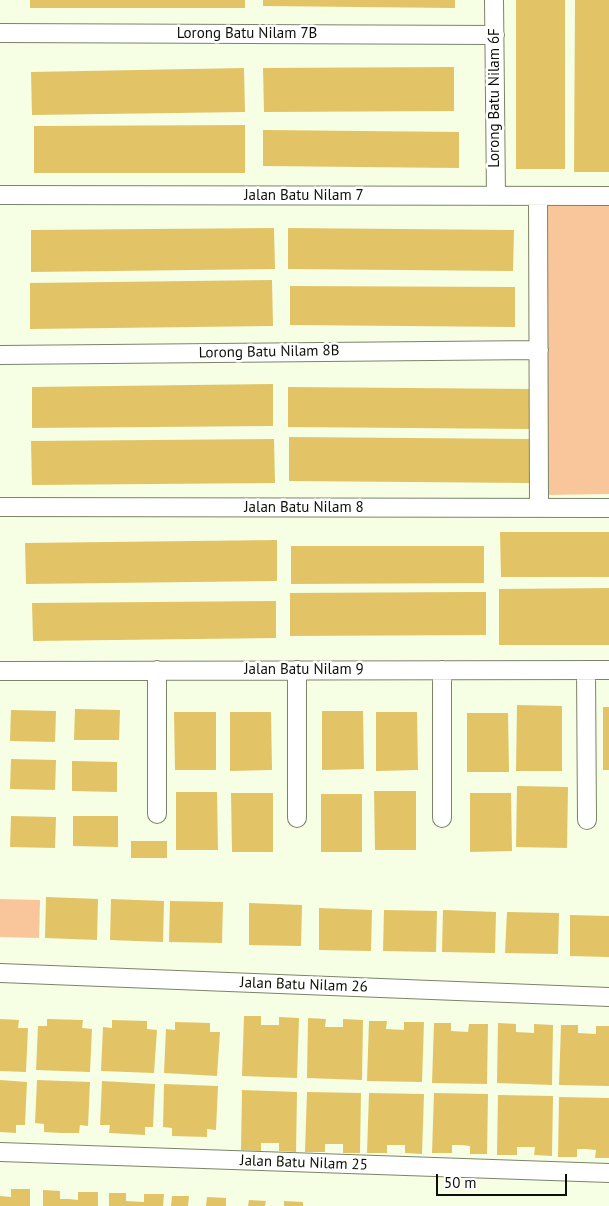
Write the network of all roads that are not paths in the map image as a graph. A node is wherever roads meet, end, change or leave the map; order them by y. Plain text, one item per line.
1 (494, 0) edge
2 (0, 33) edge
3 (494, 35) junction
4 (0, 195) edge
5 (496, 196) junction
6 (538, 196) junction
7 (609, 196) edge
8 (539, 350) junction
9 (0, 355) edge
10 (0, 507) edge
11 (539, 508) junction
12 (609, 508) edge
13 (157, 670) junction
14 (297, 670) junction
15 (442, 670) junction
16 (586, 670) junction
17 (609, 670) edge
18 (0, 671) edge
19 (157, 814) dead end
20 (297, 818) dead end
21 (442, 818) dead end
22 (586, 820) dead end
23 (0, 973) edge
24 (609, 997) edge
25 (0, 1152) edge
26 (609, 1173) edge

1 - 3 street, Lorong Batu Nilam 6F
2 - 3 street, Lorong Batu Nilam 7B
3 - 5 street, Lorong Batu Nilam 6F
4 - 5 street, Jalan Batu Nilam 7
5 - 6 street, Jalan Batu Nilam 7
6 - 7 street, Jalan Batu Nilam 7
6 - 8 street
8 - 9 street, Lorong Batu Nilam 8B
8 - 11 street
10 - 11 street, Jalan Batu Nilam 8
11 - 12 street, Jalan Batu Nilam 8
13 - 14 street, Jalan Batu Nilam 9
13 - 18 street, Jalan Batu Nilam 9
13 - 19 street
14 - 15 street, Jalan Batu Nilam 9
14 - 20 street
15 - 16 street, Jalan Batu Nilam 9
15 - 21 street
16 - 17 street, Jalan Batu Nilam 9
16 - 22 street
23 - 24 street, Jalan Batu Nilam 26
25 - 26 street, Jalan Batu Nilam 25

